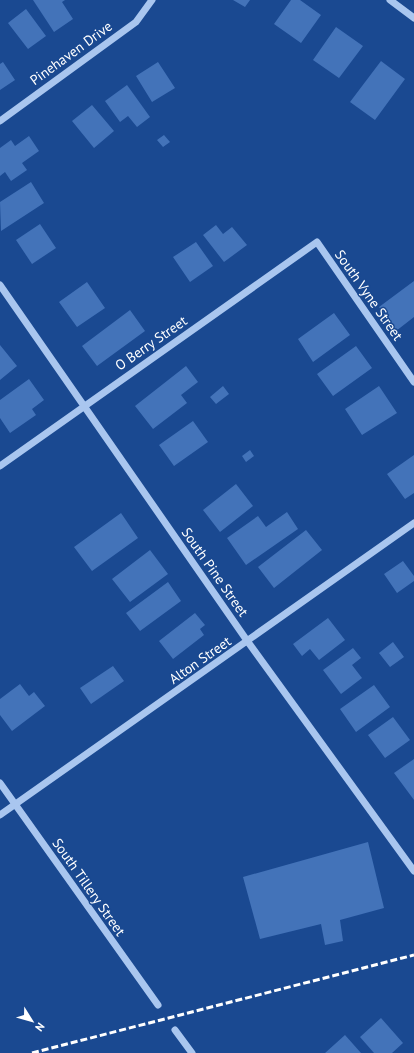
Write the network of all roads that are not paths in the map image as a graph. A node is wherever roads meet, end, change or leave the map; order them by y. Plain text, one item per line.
1 (152, 0) edge
2 (390, 0) edge
3 (414, 18) edge
4 (0, 121) edge
5 (317, 242) joint
6 (0, 284) edge
7 (414, 382) edge
8 (84, 407) junction
9 (0, 466) edge
10 (414, 523) edge
11 (248, 642) junction
12 (0, 783) edge
13 (15, 804) junction
14 (0, 815) edge
15 (414, 871) edge
16 (158, 1005) dead end
17 (176, 1030) dead end
18 (192, 1053) edge

1 - 4 street, Pinehaven Drive
2 - 3 street
5 - 7 street, South Vyne Street
5 - 8 street, O Berry Street
6 - 8 street, South Pine Street
8 - 9 street, O Berry Street
8 - 11 street, South Pine Street
10 - 11 street, Alton Street
11 - 13 street, Alton Street
11 - 15 street, South Pine Street
12 - 13 street, South Tillery Street
13 - 14 street, Alton Street
13 - 16 street, South Tillery Street
17 - 18 street

